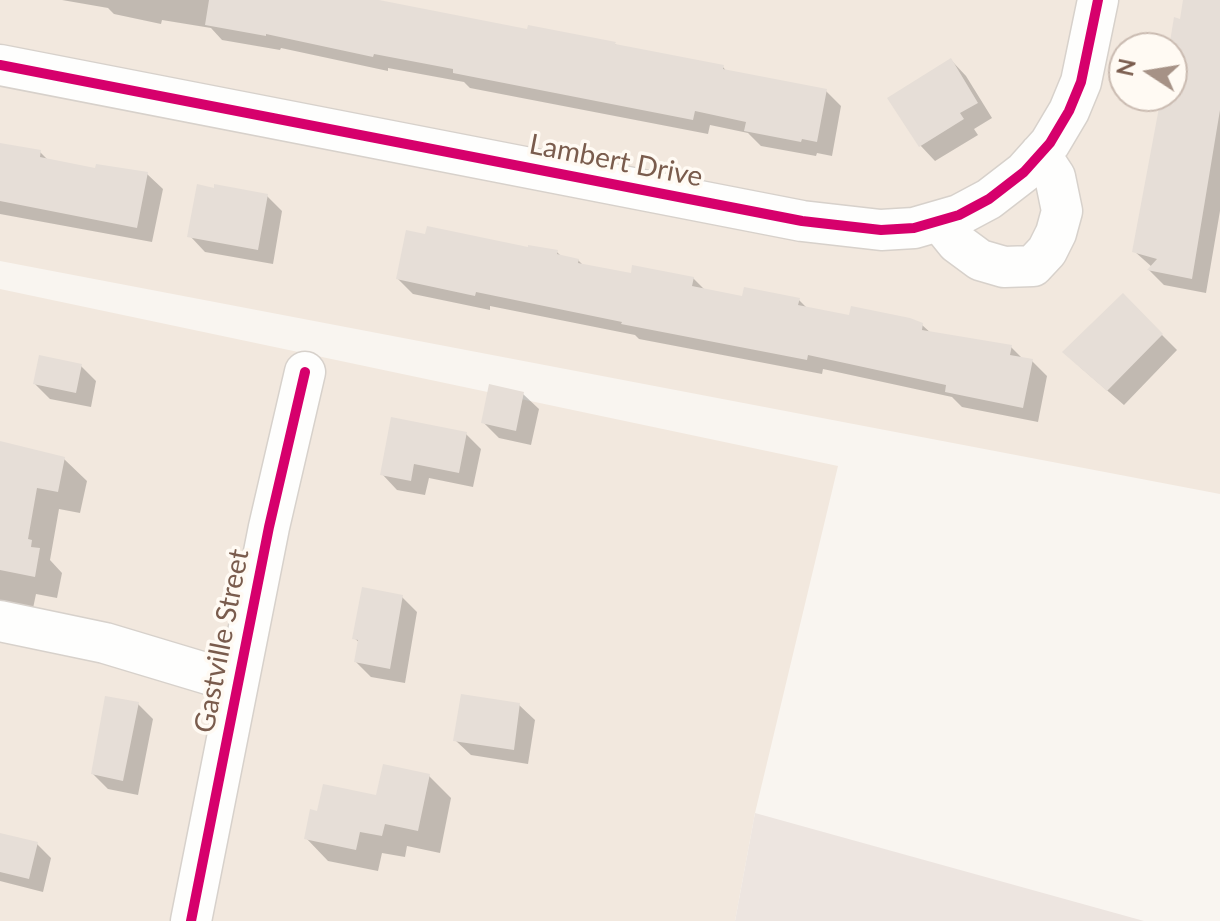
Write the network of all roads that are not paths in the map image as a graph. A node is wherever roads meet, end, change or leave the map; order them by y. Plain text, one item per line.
1 (1098, 0) edge
2 (0, 65) edge
3 (1040, 154) junction
4 (940, 222) junction
5 (305, 372) dead end
6 (0, 621) edge
7 (238, 683) junction
8 (191, 921) edge

1 - 3 street, Lambert Drive
2 - 4 street, Lambert Drive
3 - 4 street, Lambert Drive
3 - 4 street
5 - 7 street, Gastville Street
6 - 7 street
7 - 8 street, Gastville Street

